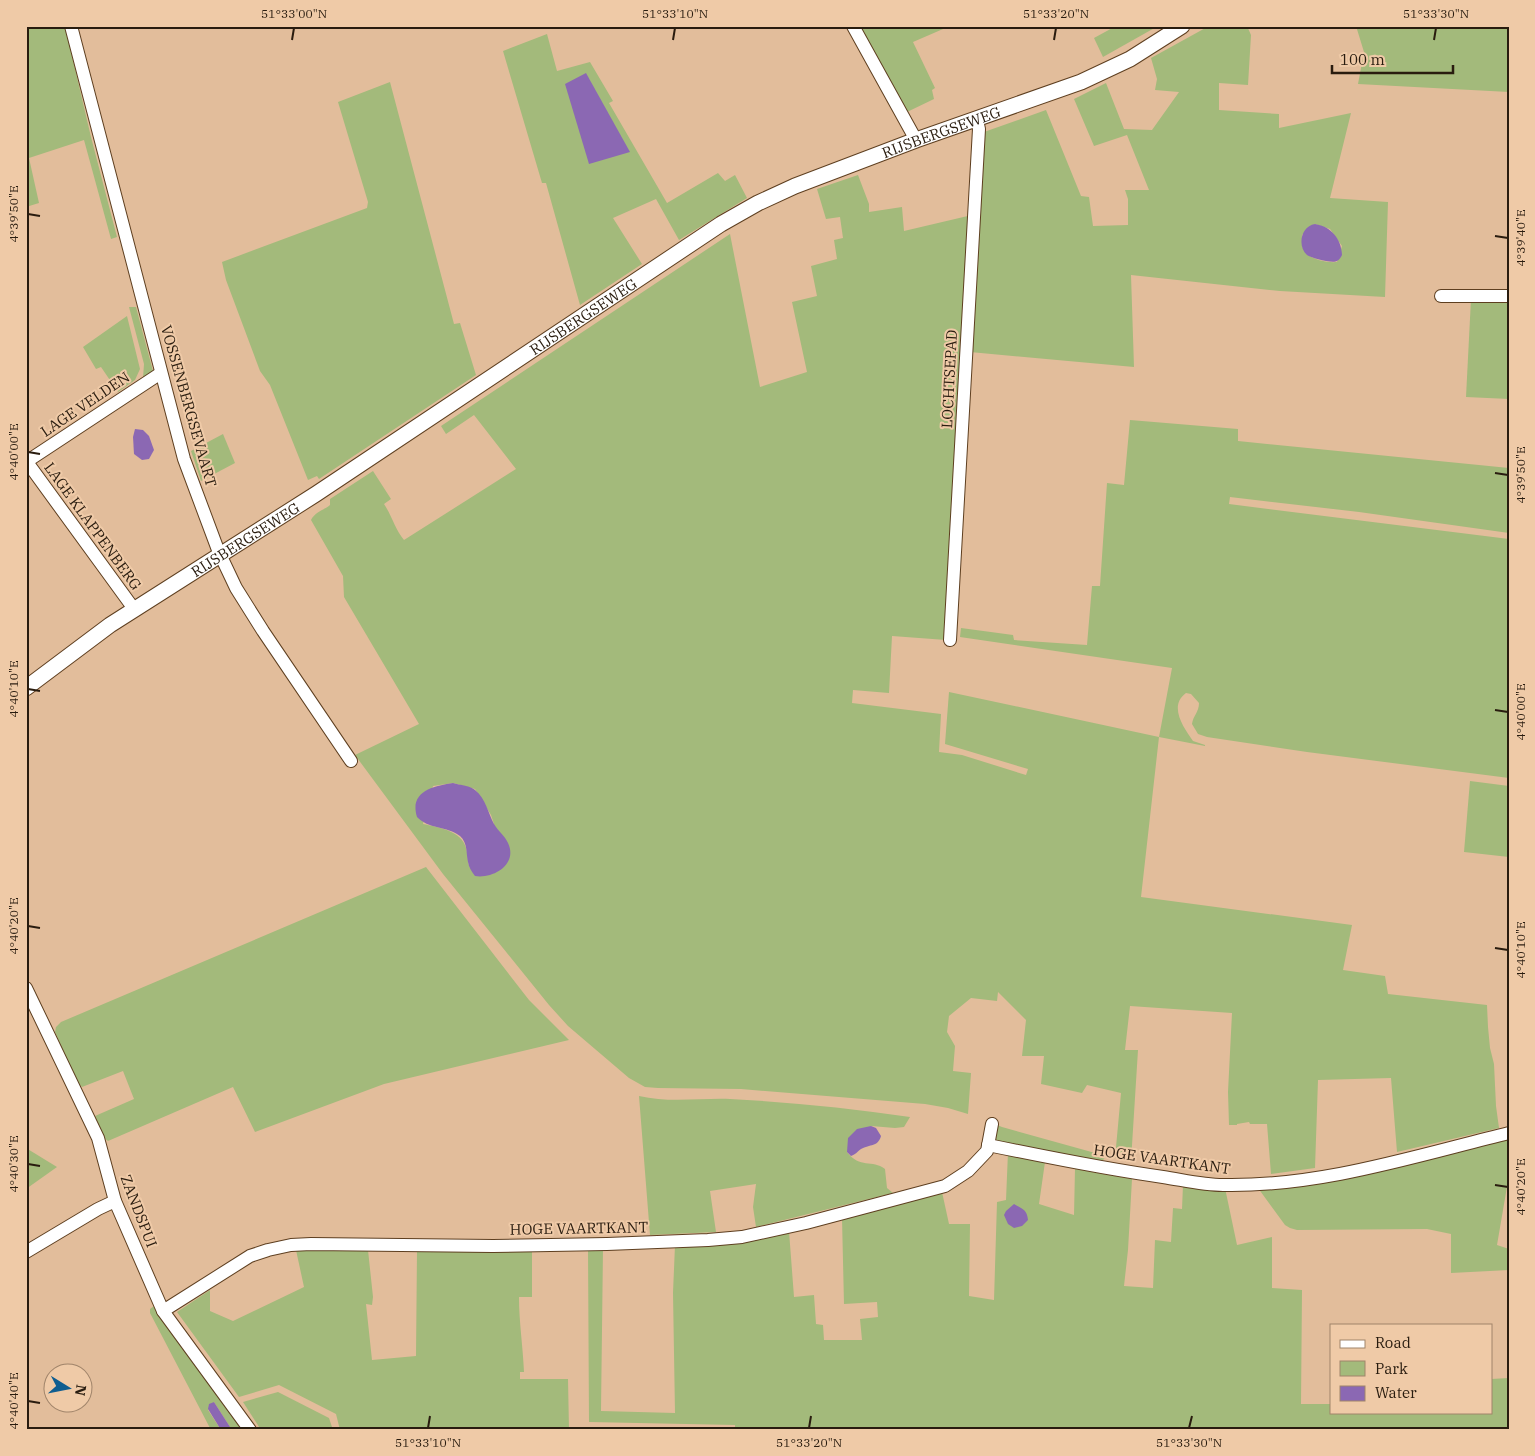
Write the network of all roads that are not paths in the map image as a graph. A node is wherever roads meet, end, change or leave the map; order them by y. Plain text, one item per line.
1 (71, 26) edge
2 (852, 26) edge
3 (1182, 26) edge
4 (978, 120) junction
5 (916, 140) junction
6 (1441, 296) dead end
7 (1509, 296) edge
8 (161, 373) junction
9 (27, 462) edge
10 (220, 554) junction
11 (134, 609) junction
12 (950, 640) dead end
13 (26, 688) edge
14 (351, 761) dead end
15 (26, 988) edge
16 (992, 1124) dead end
17 (1509, 1132) edge
18 (988, 1145) junction
19 (115, 1201) junction
20 (26, 1252) edge
21 (163, 1311) junction
22 (250, 1430) edge

1 - 8 street, VOSSENBERGSEVAART
2 - 5 street
3 - 4 main road, RIJSBERGSEWEG
4 - 5 main road, RIJSBERGSEWEG
4 - 12 street, LOCHTSEPAD
5 - 10 main road, RIJSBERGSEWEG
6 - 7 street
8 - 9 street, LAGE VELDEN
8 - 10 street, VOSSENBERGSEVAART
9 - 11 street, LAGE KLAPPENBERG
10 - 11 main road, RIJSBERGSEWEG
10 - 14 street, VOSSENBERGSEVAART
11 - 13 main road, RIJSBERGSEWEG
15 - 19 street, ZANDSPUI
16 - 18 street, HOGE VAARTKANT
17 - 18 street, HOGE VAARTKANT
18 - 21 street, HOGE VAARTKANT
19 - 20 street
19 - 21 street, ZANDSPUI
21 - 22 street, ZANDSPUI

